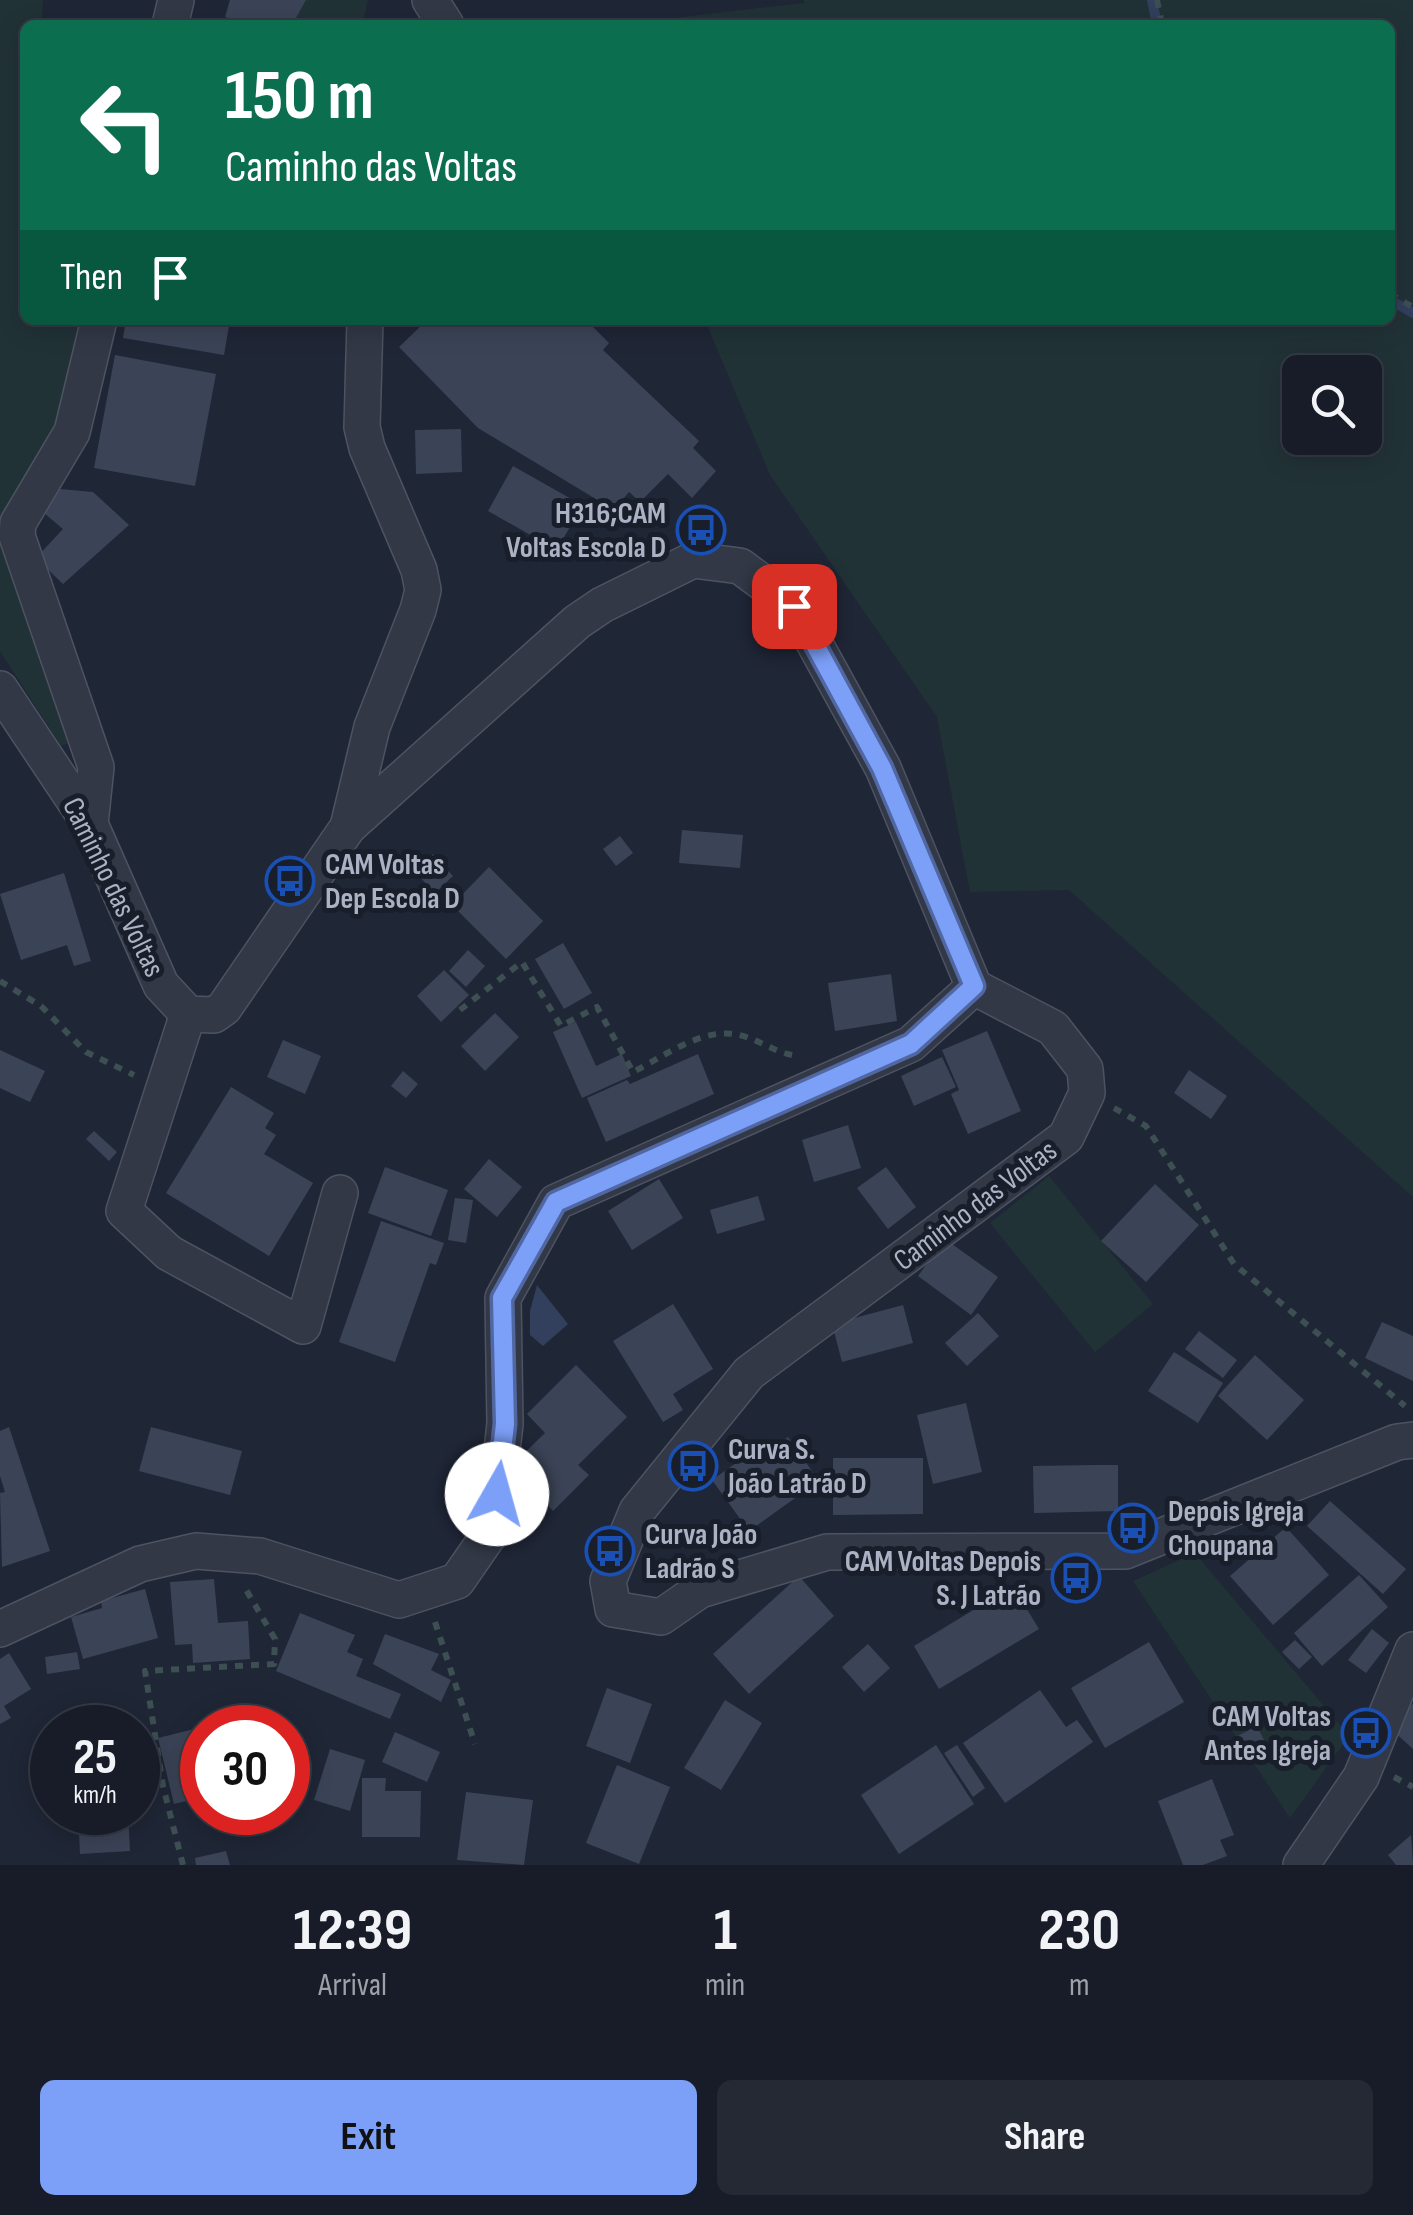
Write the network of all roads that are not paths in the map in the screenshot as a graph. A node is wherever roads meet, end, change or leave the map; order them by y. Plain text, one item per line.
1 (98, 325) edge
2 (366, 325) edge
3 (0, 689) edge
4 (90, 824) junction
5 (348, 827) junction
6 (974, 986) junction
7 (188, 1014) junction
8 (340, 1193) dead end
9 (1413, 1440) edge
10 (0, 1629) edge
11 (1413, 1650) edge
12 (1301, 1865) edge

1 - 4 street
2 - 5 street
3 - 4 street, Caminho das Voltas
4 - 7 street, Caminho das Voltas
5 - 6 street
5 - 7 street
6 - 9 street, Caminho das Voltas
6 - 10 street
7 - 8 street
11 - 12 street

